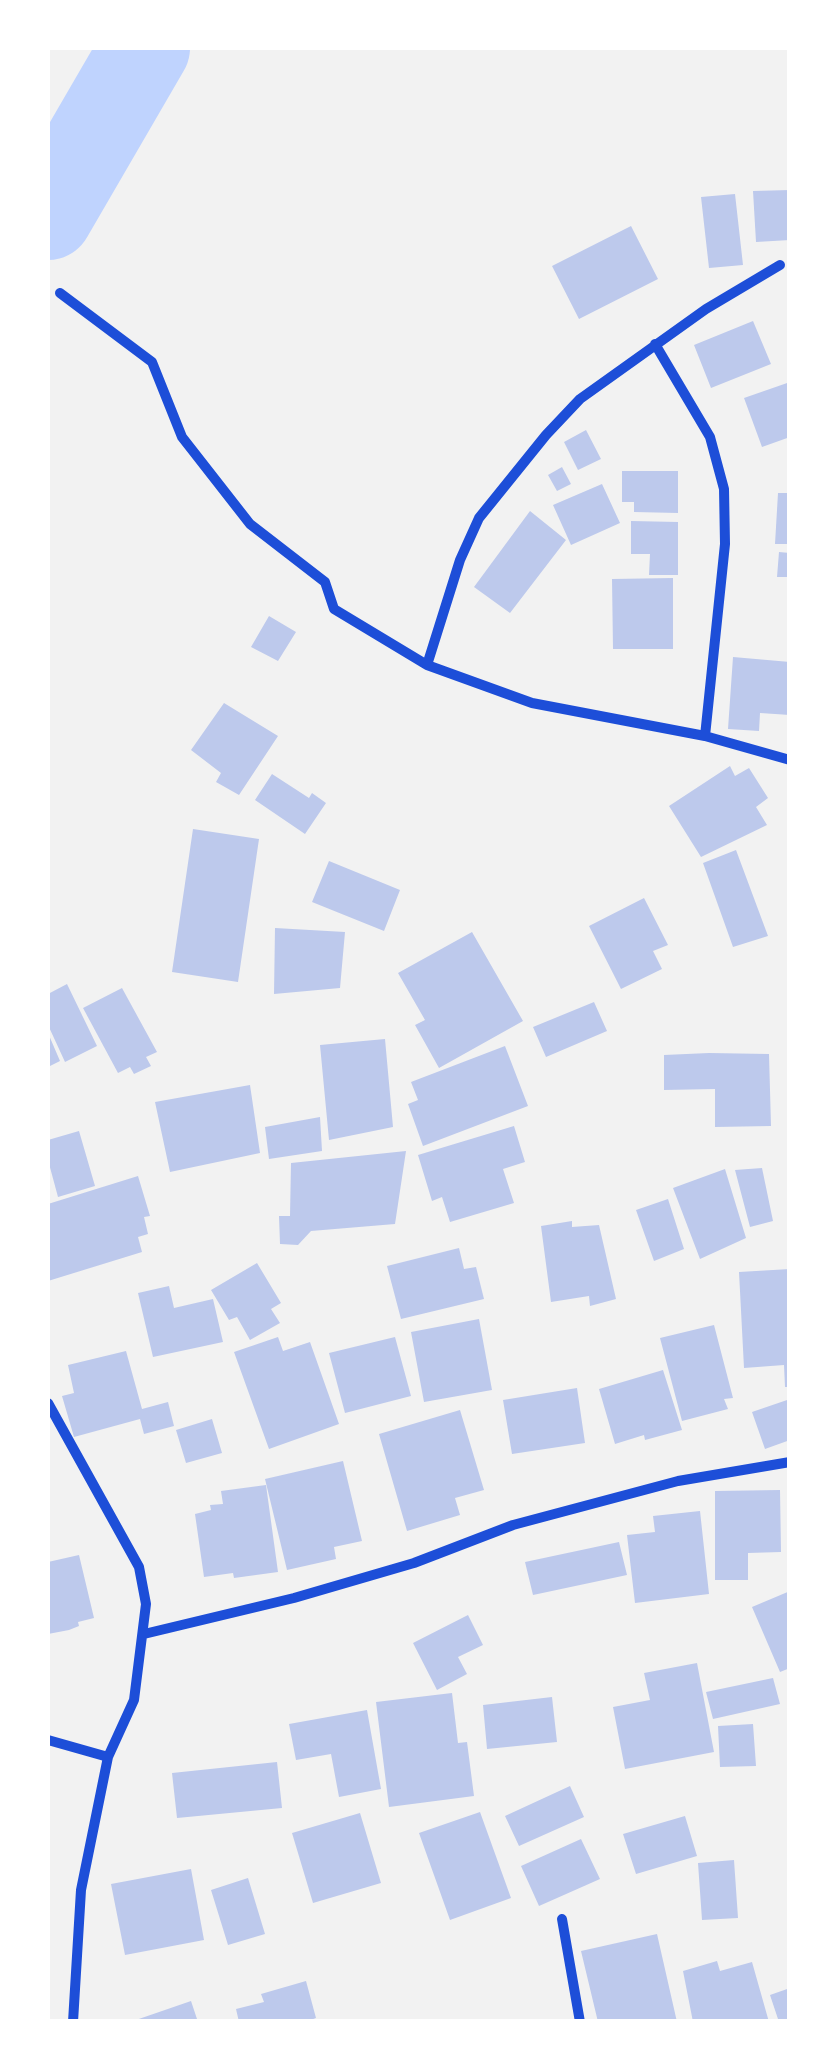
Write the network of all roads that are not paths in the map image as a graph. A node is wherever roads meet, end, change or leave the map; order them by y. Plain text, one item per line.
1 (780, 264) dead end
2 (60, 294) dead end
3 (654, 344) junction
4 (428, 665) junction
5 (705, 736) junction
6 (790, 760) edge
7 (48, 1404) edge
8 (790, 1462) edge
9 (144, 1634) junction
10 (48, 1740) edge
11 (108, 1757) junction
12 (562, 1919) dead end
13 (73, 2022) edge
14 (580, 2022) edge

1 - 3 street
2 - 4 street
3 - 4 street
3 - 5 street
4 - 5 street
5 - 6 street
7 - 9 street
8 - 9 street
9 - 11 street
10 - 11 street
11 - 13 street
12 - 14 street

